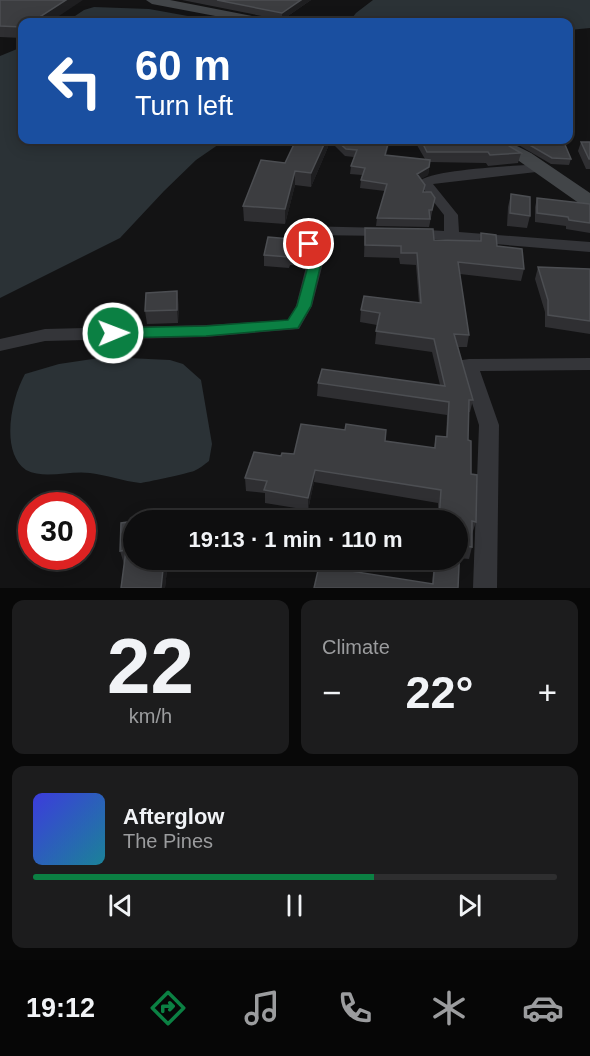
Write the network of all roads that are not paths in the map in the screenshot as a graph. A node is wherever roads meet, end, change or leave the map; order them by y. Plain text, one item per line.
1 (152, 0) edge
2 (243, 18) edge
3 (500, 144) edge
4 (540, 168) junction
5 (590, 202) edge
6 (452, 236) junction
7 (590, 247) edge
8 (0, 345) edge
9 (590, 364) edge
10 (485, 588) edge

1 - 2 main road
3 - 4 main road
4 - 5 main road
4 - 6 street
6 - 7 street
6 - 8 street
9 - 10 street

